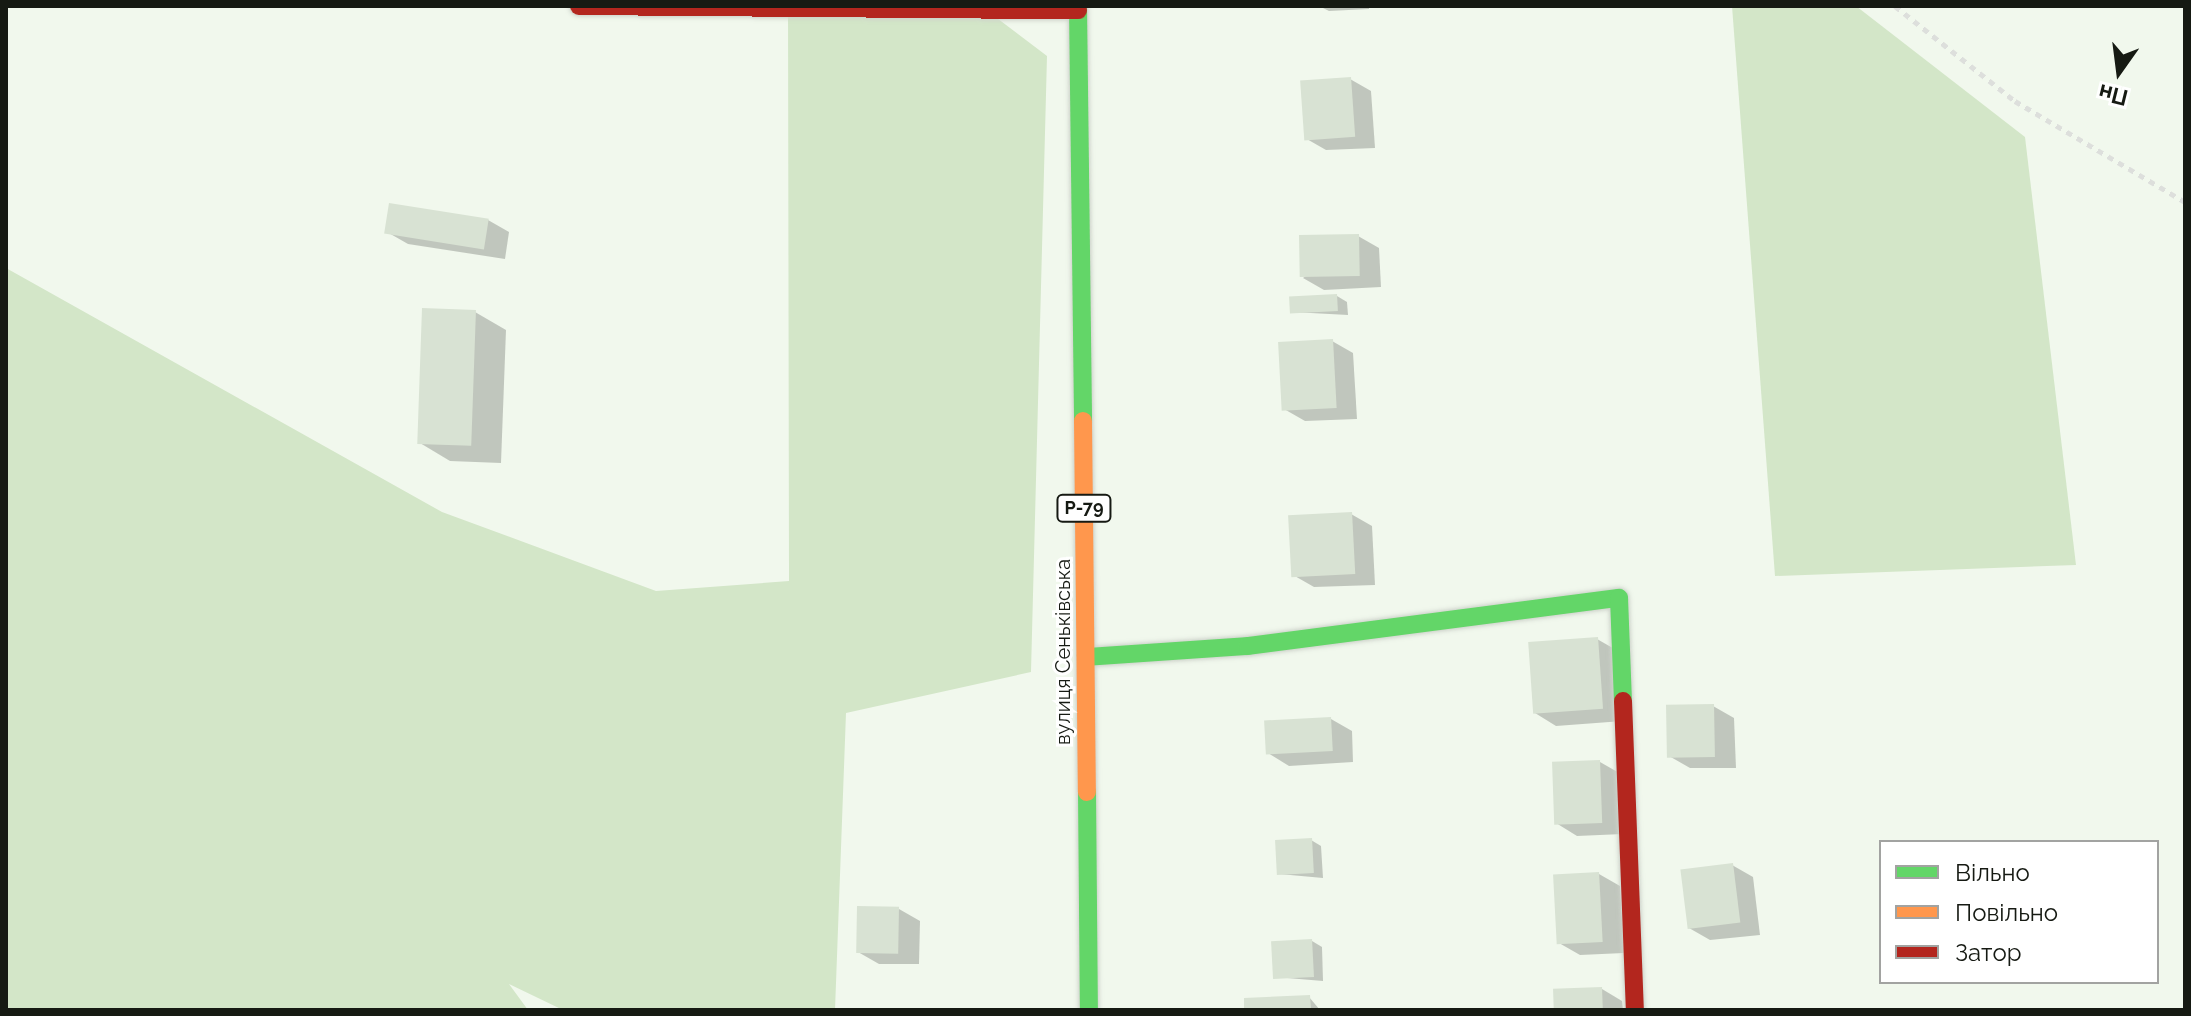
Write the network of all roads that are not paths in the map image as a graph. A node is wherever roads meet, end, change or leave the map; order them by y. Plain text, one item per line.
1 (579, 6) edge
2 (1078, 8) edge
3 (1086, 657) junction
4 (1089, 1010) edge
5 (1635, 1010) edge

1 - 2 street
2 - 3 street, вулиця Сенькiвська / Р-79
3 - 4 street, вулиця Сенькiвська / Р-79
3 - 5 street

